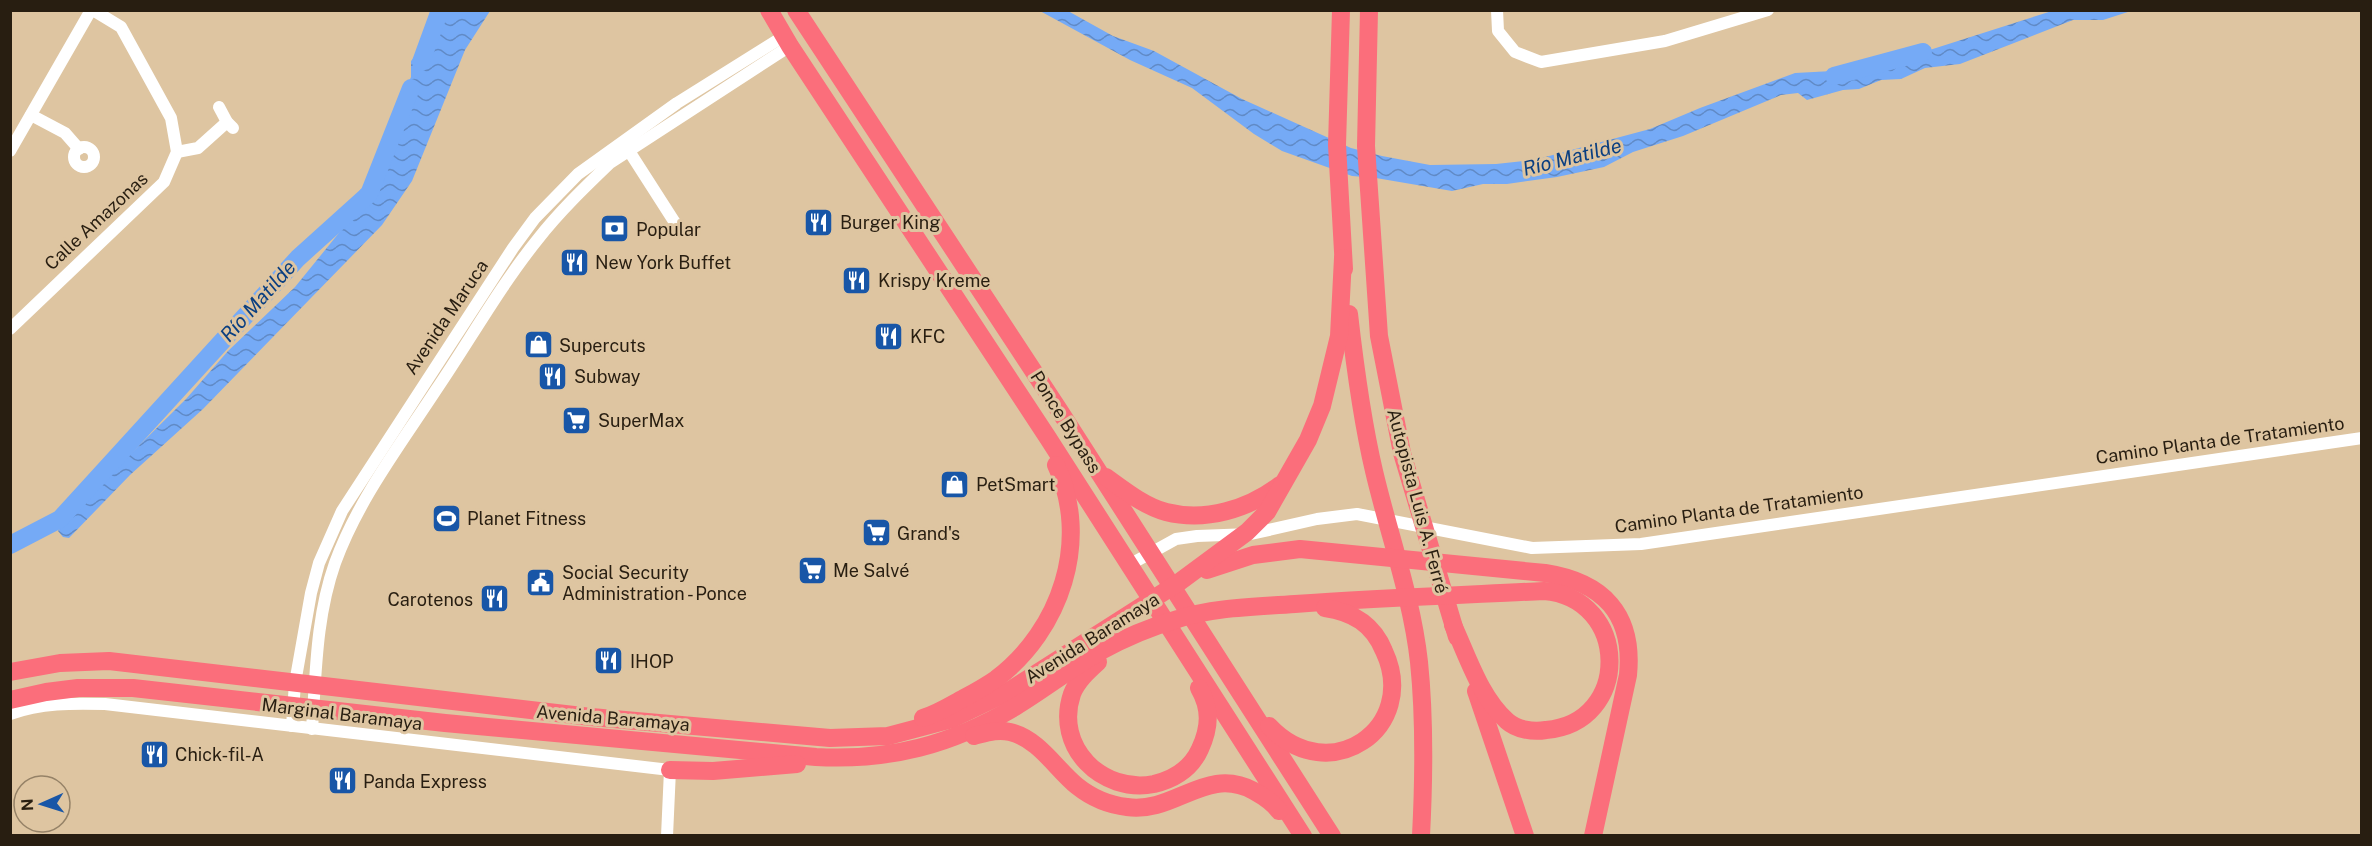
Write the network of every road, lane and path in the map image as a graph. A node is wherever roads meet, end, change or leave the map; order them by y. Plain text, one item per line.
1 (92, 10) edge
2 (769, 10) edge
3 (796, 10) edge
4 (1341, 10) edge
5 (1369, 10) edge
6 (1497, 10) edge
7 (1768, 10) edge
8 (787, 41) junction
9 (219, 107) dead end
10 (31, 116) junction
11 (79, 148) dead end
12 (10, 151) edge
13 (629, 151) junction
14 (177, 152) junction
15 (680, 229) dead end
16 (1343, 258) junction
17 (10, 328) edge
18 (1048, 438) junction
19 (2361, 438) edge
20 (1095, 469) junction
21 (1284, 482) junction
22 (1151, 553) junction
23 (1129, 565) junction
24 (1178, 583) junction
25 (1299, 604) junction
26 (1453, 625) junction
27 (1123, 633) junction
28 (1185, 652) junction
29 (10, 672) edge
30 (295, 683) junction
31 (314, 685) junction
32 (1247, 704) junction
33 (293, 707) junction
34 (13, 709) edge
35 (314, 709) junction
36 (291, 726) junction
37 (312, 729) junction
38 (888, 736) junction
39 (920, 748) junction
40 (844, 759) junction
41 (670, 770) junction
42 (1283, 811) junction
43 (1522, 827) edge
44 (1594, 834) edge
45 (667, 836) edge
46 (1294, 836) edge
47 (1303, 836) edge
48 (1332, 836) edge
49 (1421, 836) edge

1 - 10 street
1 - 14 street
2 - 8 highway, Ponce Bypass
3 - 20 highway, Ponce Bypass
4 - 16 highway, Autopista Luis A. Ferré
5 - 26 highway, Autopista Luis A. Ferré
6 - 7 street
8 - 13 street, Avenida Maruca
8 - 18 highway, Ponce Bypass
8 - 30 street, Avenida Maruca
9 - 14 street
10 - 11 street
10 - 12 street
13 - 15 street
13 - 31 street, Avenida Maruca
14 - 17 street, Calle Amazonas
16 - 21 highway
16 - 49 highway, Autopista Luis A. Ferré
18 - 23 highway, Ponce Bypass
18 - 38 highway
19 - 22 street, Camino Planta de Tratamiento
20 - 21 highway
20 - 22 highway, Ponce Bypass
21 - 24 highway
22 - 23 street, Camino Planta de Tratamiento
22 - 32 highway, Ponce Bypass
23 - 28 highway, Ponce Bypass
24 - 27 highway, Avenida Baramaya
24 - 44 highway
25 - 26 highway
25 - 27 highway, Avenida Baramaya
25 - 32 highway
26 - 43 highway, Autopista Luis A. Ferré
27 - 28 highway
27 - 38 highway, Avenida Baramaya
27 - 39 highway, Avenida Baramaya
28 - 42 highway, Ponce Bypass
29 - 30 highway, Avenida Baramaya
30 - 31 highway, Avenida Baramaya
30 - 33 street, Avenida Maruca
31 - 35 street, Avenida Maruca
31 - 38 highway, Avenida Baramaya
32 - 48 highway, Ponce Bypass
33 - 34 highway, Avenida Baramaya
33 - 35 highway, Avenida Baramaya
33 - 36 street, Avenida Maruca
34 - 36 street, Marginal Baramaya
35 - 37 street, Avenida Maruca
35 - 40 highway, Avenida Baramaya
36 - 37 street, Marginal Baramaya
37 - 41 street, Marginal Baramaya
39 - 40 highway, Avenida Baramaya
39 - 42 highway
40 - 41 highway
41 - 45 street
42 - 46 highway
42 - 47 highway, Ponce Bypass

